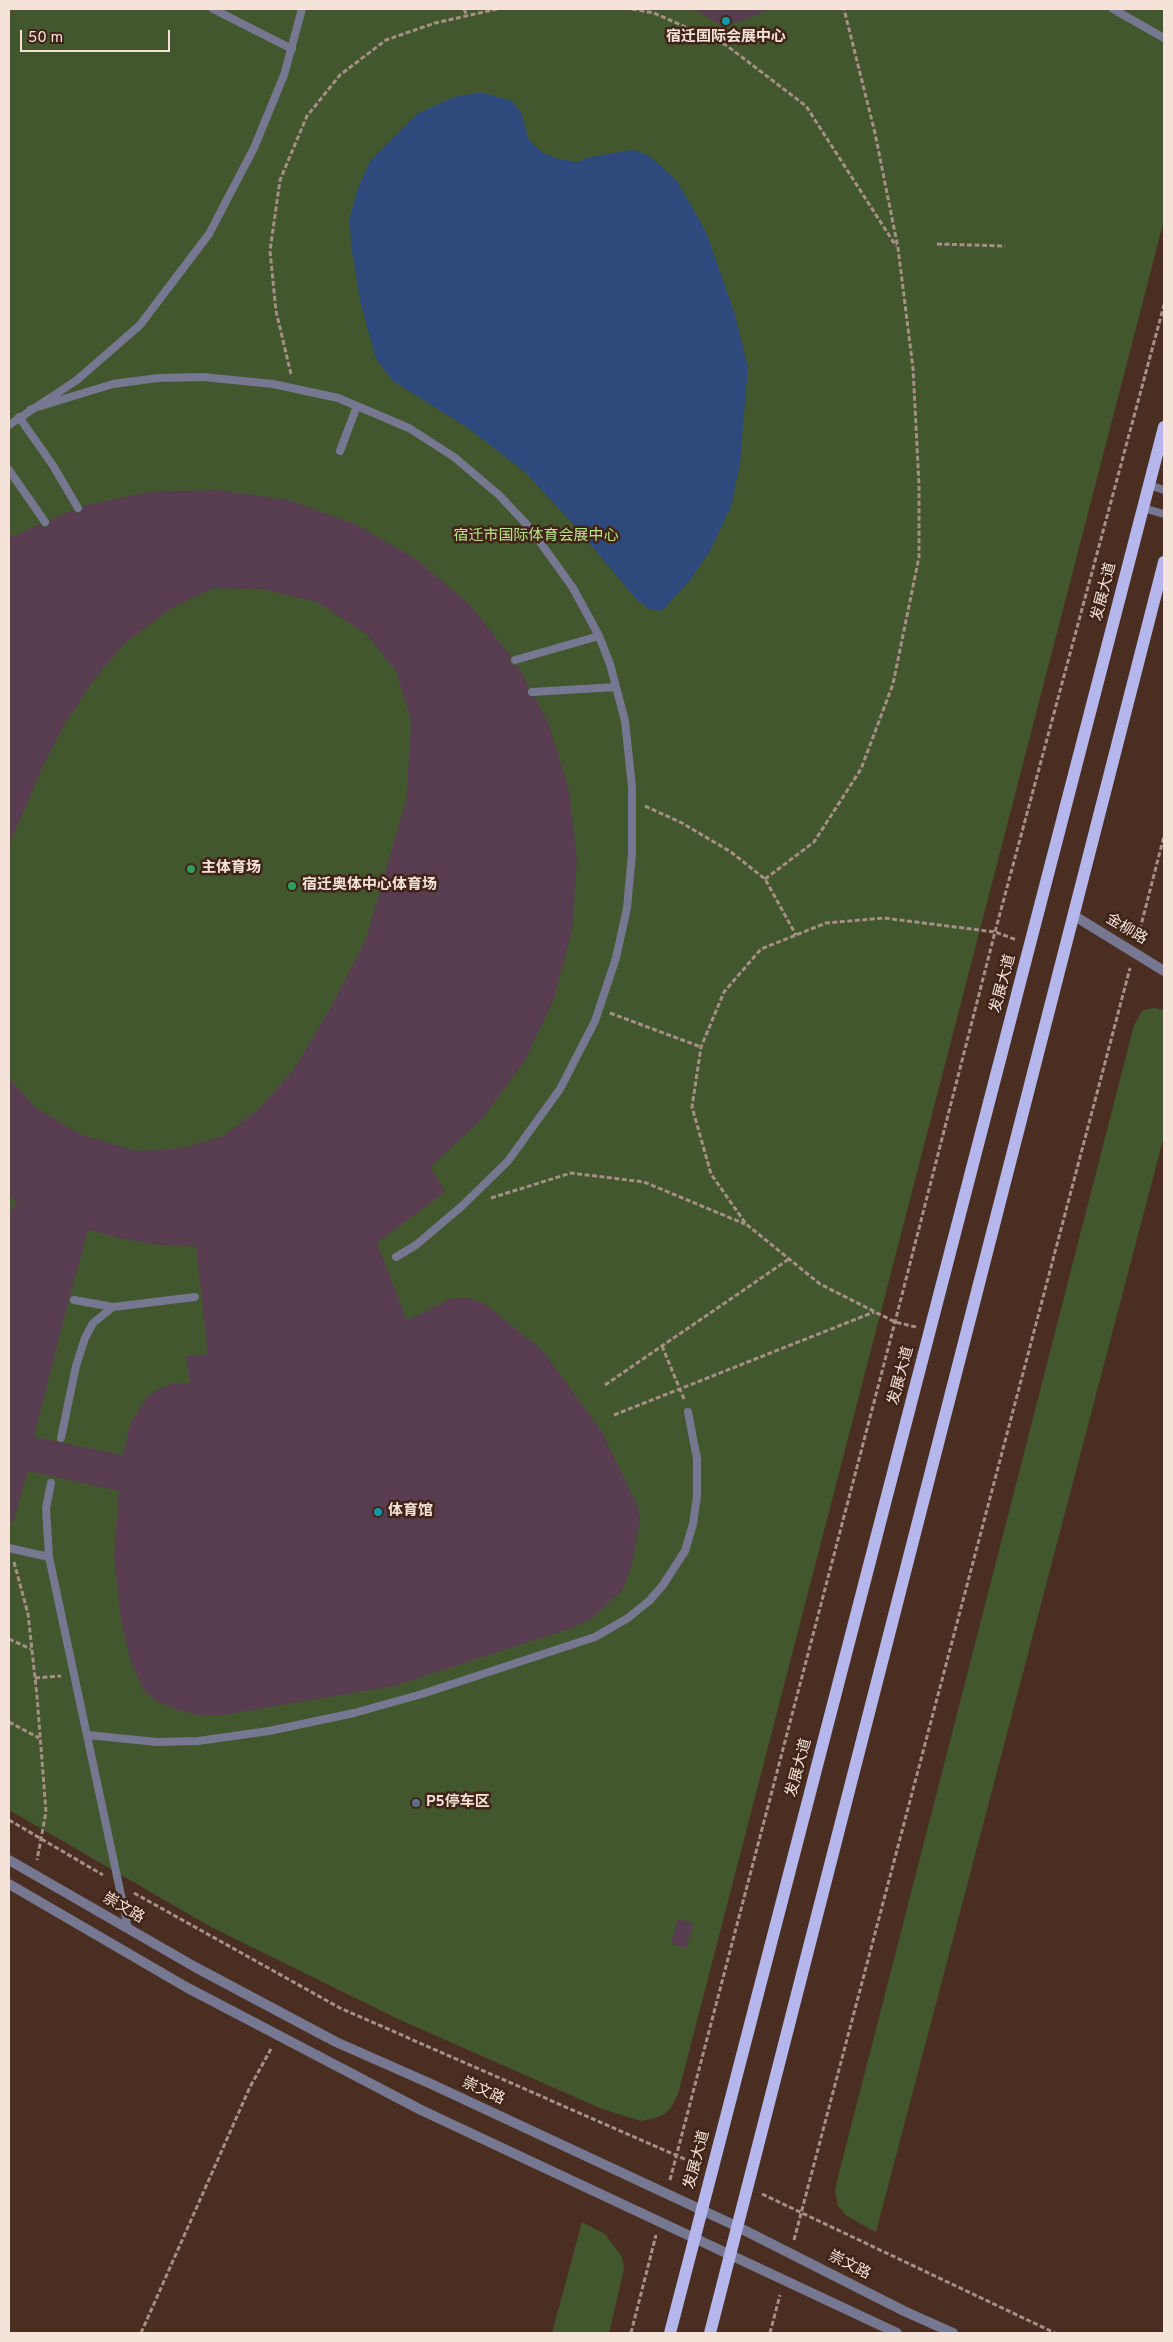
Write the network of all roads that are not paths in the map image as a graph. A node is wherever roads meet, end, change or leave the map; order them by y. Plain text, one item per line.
1 (213, 9) edge
2 (302, 9) edge
3 (1114, 9) edge
4 (1164, 38) edge
5 (292, 49) junction
6 (357, 406) junction
7 (31, 409) junction
8 (19, 417) junction
9 (9, 425) edge
10 (1164, 428) edge
11 (340, 451) dead end
12 (9, 470) edge
13 (1149, 485) junction
14 (1164, 490) edge
15 (78, 508) dead end
16 (1143, 508) junction
17 (1164, 514) edge
18 (45, 522) dead end
19 (1164, 562) edge
20 (599, 636) junction
21 (514, 660) dead end
22 (616, 687) junction
23 (532, 692) dead end
24 (1073, 915) junction
25 (1164, 970) edge
26 (396, 1257) dead end
27 (195, 1298) dead end
28 (74, 1300) dead end
29 (113, 1307) junction
30 (688, 1412) road end
31 (61, 1438) dead end
32 (51, 1484) dead end
33 (9, 1548) edge
34 (49, 1557) junction
35 (87, 1735) junction
36 (9, 1860) edge
37 (9, 1884) edge
38 (128, 1928) junction
39 (702, 2210) junction
40 (736, 2226) junction
41 (695, 2238) junction
42 (730, 2254) junction
43 (670, 2333) edge
44 (710, 2333) edge
45 (897, 2333) edge
46 (953, 2333) edge

1 - 5 lane
2 - 5 lane
3 - 4 lane
5 - 7 lane
6 - 7 lane
6 - 11 lane
6 - 20 lane
7 - 8 lane
8 - 9 lane
8 - 15 lane
10 - 13 main road, 发展大道
12 - 18 lane
13 - 14 lane
13 - 16 main road, 发展大道
16 - 17 lane
16 - 39 main road, 发展大道
19 - 24 main road
20 - 21 lane
20 - 22 lane
22 - 23 lane
22 - 26 lane
24 - 25 street, 金柳路
24 - 40 main road
27 - 29 lane
28 - 29 lane
29 - 31 lane
30 - 35 lane
32 - 34 lane
33 - 34 lane
34 - 35 lane
35 - 38 lane
36 - 38 street, 崇文路
37 - 41 street
38 - 39 street, 崇文路
39 - 40 street, 崇文路
39 - 41 main road, 发展大道
40 - 42 main road
40 - 46 street, 崇文路
41 - 42 street
41 - 43 main road, 发展大道
42 - 44 main road
42 - 45 street

